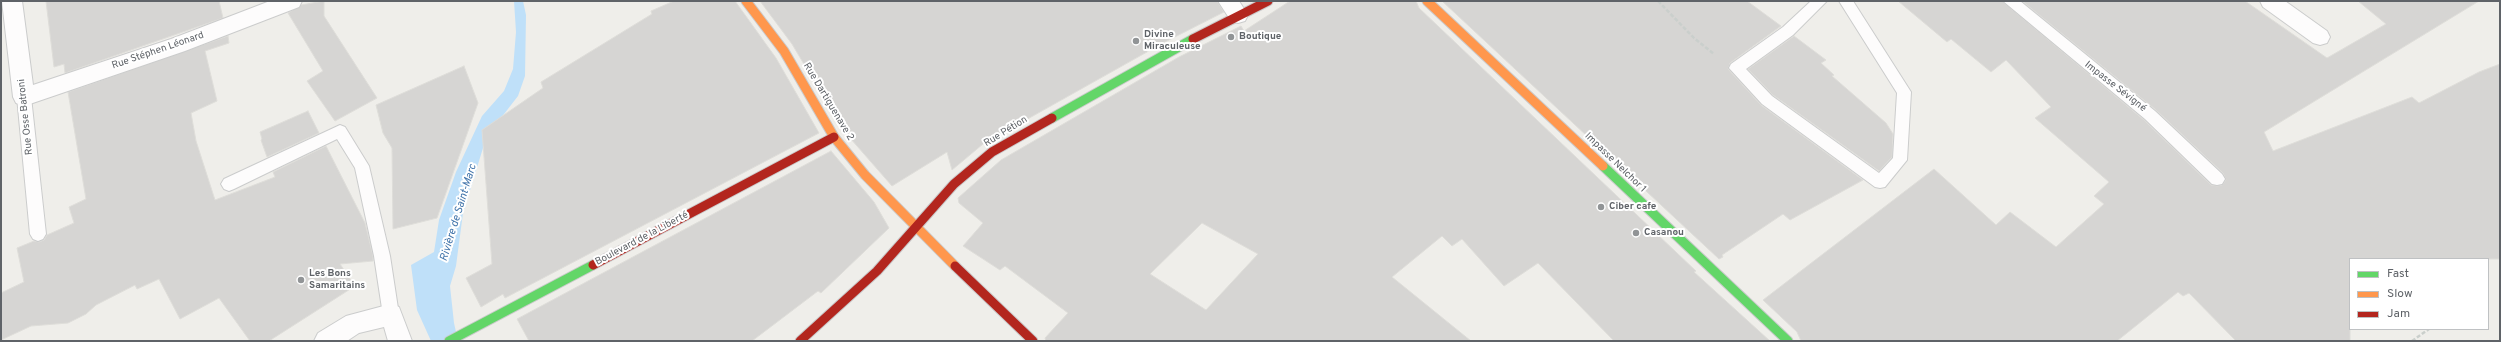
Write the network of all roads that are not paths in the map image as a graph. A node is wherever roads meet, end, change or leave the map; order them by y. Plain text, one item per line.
1 (12, 1) edge
2 (292, 1) edge
3 (746, 1) edge
4 (1268, 1) edge
5 (1426, 1) edge
6 (1820, 1) edge
7 (1846, 1) edge
8 (2010, 1) edge
9 (2270, 1) edge
10 (1233, 8) edge
11 (2320, 37) dead end
12 (24, 97) junction
13 (834, 137) junction
14 (2217, 178) dead end
15 (228, 184) dead end
16 (914, 227) junction
17 (38, 234) dead end
18 (391, 315) junction
19 (326, 341) edge
20 (400, 341) edge
21 (449, 341) edge
22 (800, 341) edge
23 (1033, 341) edge
24 (1788, 341) edge

1 - 12 street, Rue Osse Batroni
2 - 12 street, Rue Stéphen Léonard
3 - 13 street, Rue Dartiguenave 2
4 - 10 street, Rue Pétion
5 - 24 street, Impasse Nelchor 1
6 - 7 lane
8 - 14 lane, Impasse Sévigné
9 - 11 street
10 - 16 street, Rue Pétion
12 - 17 lane, Rue Osse Batroni
13 - 16 street, Rue Dartiguenave 2
13 - 21 street, Boulevard de la Liberté
15 - 18 lane
16 - 22 street, Rue Pétion
16 - 23 street, Rue Dartiguenave 2
18 - 19 street
18 - 20 street

